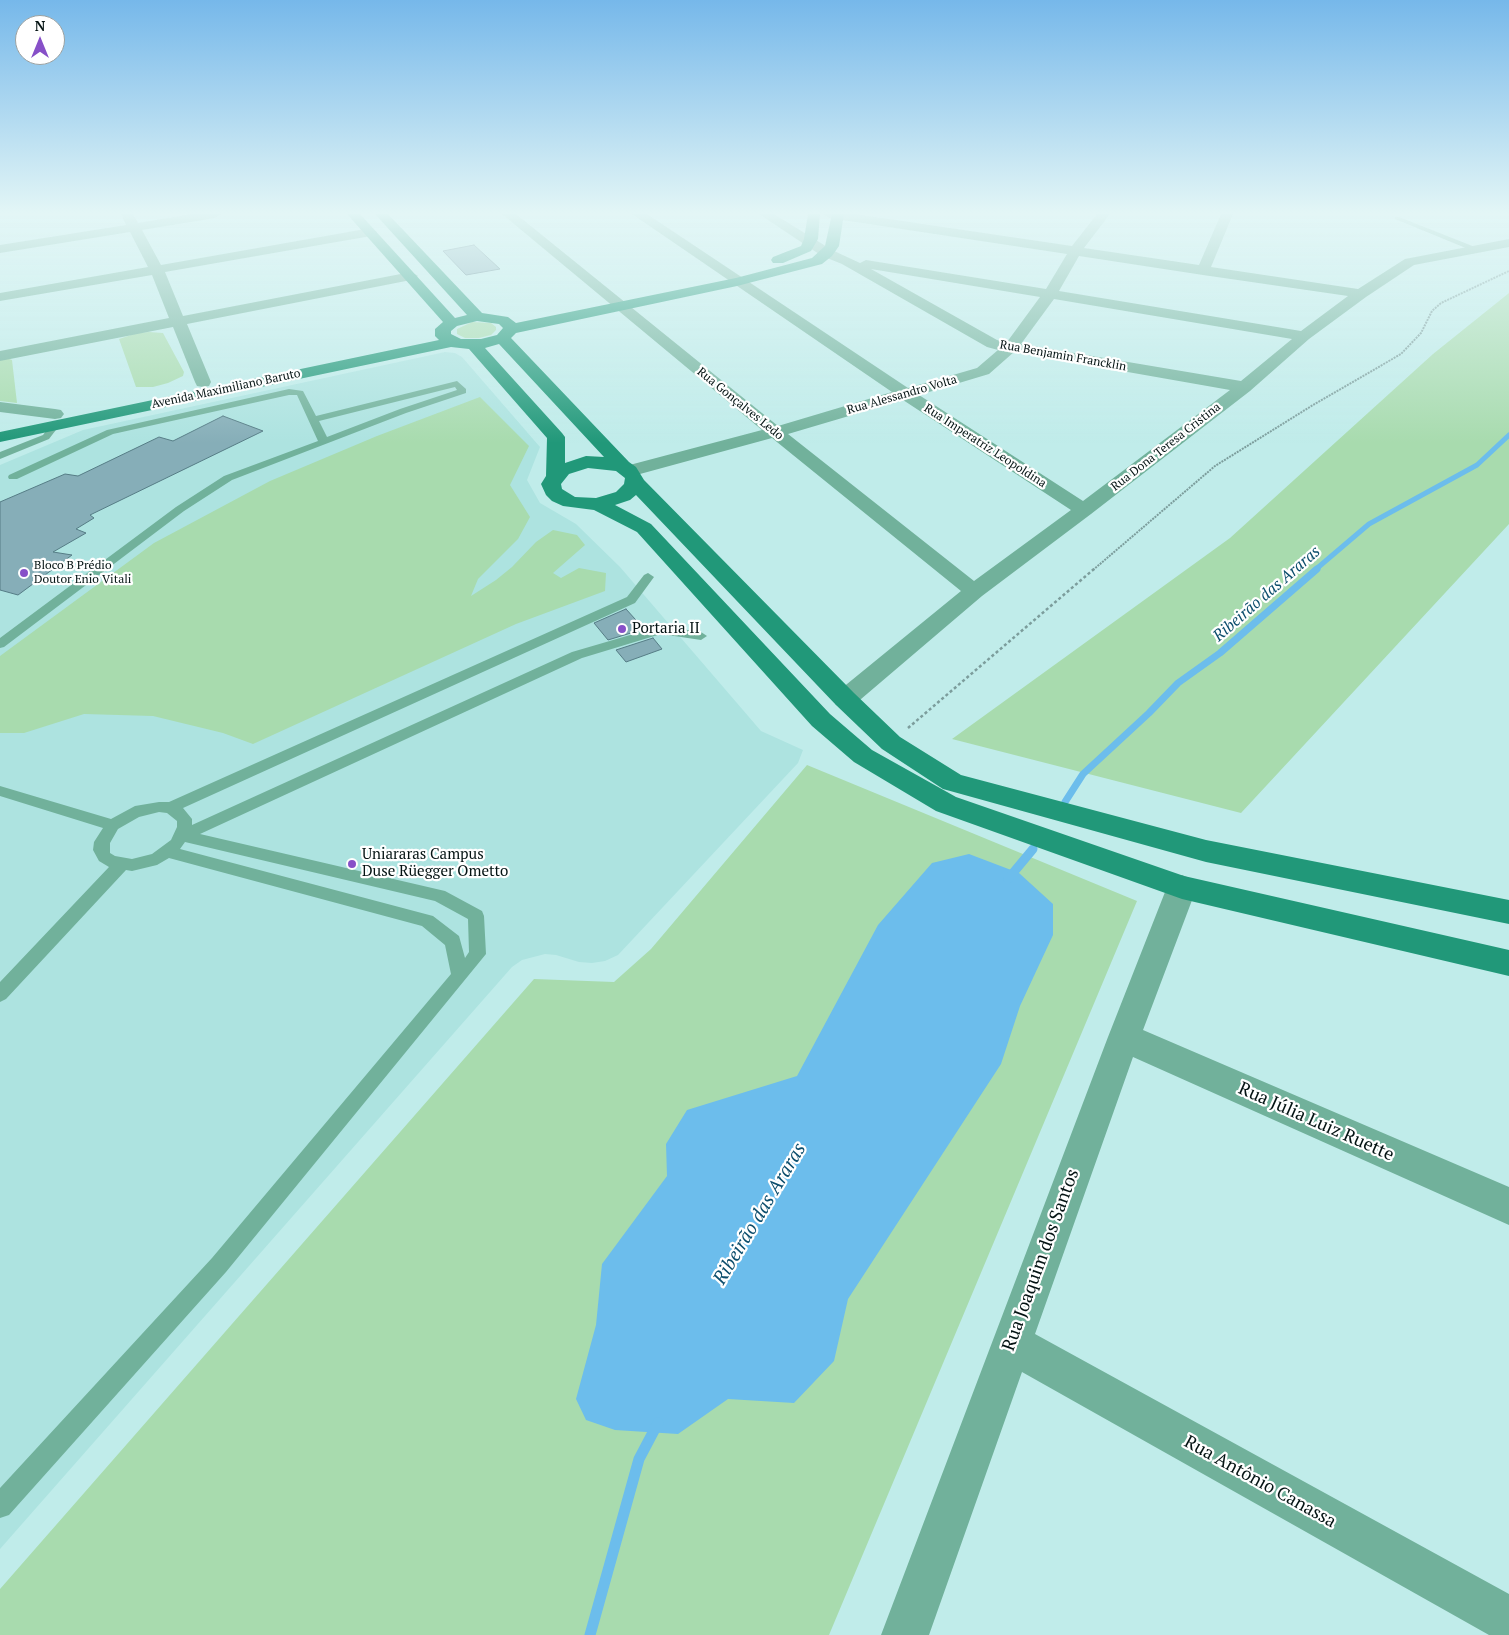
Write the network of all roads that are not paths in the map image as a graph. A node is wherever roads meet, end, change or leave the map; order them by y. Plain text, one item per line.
1 (39, 290) edge
2 (165, 290) edge
3 (337, 290) edge
4 (420, 290) edge
5 (452, 290) edge
6 (603, 290) edge
7 (655, 290) edge
8 (684, 290) edge
9 (750, 290) edge
10 (899, 290) edge
11 (1027, 290) edge
12 (1052, 290) edge
13 (1335, 290) edge
14 (1367, 290) edge
15 (1050, 294) junction
16 (1361, 294) junction
17 (0, 297) edge
18 (616, 301) junction
19 (477, 317) junction
20 (497, 318) junction
21 (178, 321) junction
22 (448, 332) junction
23 (507, 333) junction
24 (1304, 336) junction
25 (474, 345) junction
26 (1011, 347) junction
27 (0, 356) edge
28 (203, 382) junction
29 (1244, 387) junction
30 (428, 390) junction
31 (906, 394) junction
32 (393, 400) junction
33 (438, 400) junction
34 (0, 407) edge
35 (403, 412) junction
36 (55, 420) junction
37 (312, 420) junction
38 (0, 426) edge
39 (775, 432) junction
40 (0, 437) edge
41 (324, 442) junction
42 (0, 457) edge
43 (29, 470) junction
44 (628, 473) junction
45 (555, 476) junction
46 (13, 477) dead end
47 (598, 504) junction
48 (1084, 510) junction
49 (648, 577) dead end
50 (974, 591) junction
51 (701, 636) dead end
52 (0, 644) edge
53 (845, 699) junction
54 (0, 791) edge
55 (170, 808) junction
56 (113, 825) junction
57 (182, 836) junction
58 (168, 852) junction
59 (121, 865) junction
60 (1182, 887) junction
61 (1509, 912) edge
62 (1509, 963) edge
63 (460, 975) junction
64 (0, 994) edge
65 (1124, 1038) junction
66 (1509, 1206) edge
67 (1010, 1343) junction
68 (0, 1506) edge
69 (1509, 1620) edge
70 (905, 1635) edge

1 - 17 street
2 - 21 street
3 - 21 street
4 - 22 street
5 - 19 street
6 - 18 street, Rua Gonçalves Ledo
7 - 18 street
8 - 18 street
9 - 31 street, Rua Imperatriz Leopoldina
10 - 26 street, Rua Benjamin Francklin
11 - 15 street
12 - 15 street, Rua Alessandro Volta
13 - 16 street
14 - 16 street, Rua Dona Teresa Cristina
15 - 24 street
15 - 26 street, Rua Alessandro Volta
16 - 24 street, Rua Dona Teresa Cristina
18 - 20 street
18 - 23 street
18 - 39 street, Rua Gonçalves Ledo
19 - 20 street
19 - 22 street
20 - 23 street
21 - 27 street
21 - 28 street
22 - 25 street
22 - 28 street, Avenida Maximiliano Baruto
22 - 36 street, Avenida Maximiliano Baruto
23 - 25 street
23 - 44 street
24 - 29 street, Rua Dona Teresa Cristina
25 - 45 street
26 - 29 street, Rua Benjamin Francklin
26 - 31 street, Rua Alessandro Volta
28 - 36 street, Avenida Maximiliano Baruto
29 - 48 street, Rua Dona Teresa Cristina
30 - 32 lane
30 - 33 lane
30 - 33 lane
31 - 39 street, Rua Alessandro Volta
31 - 48 street, Rua Imperatriz Leopoldina
32 - 35 lane
32 - 37 lane
33 - 35 lane
34 - 36 street
35 - 41 lane
36 - 38 street, Avenida Maximiliano Baruto
36 - 40 street, Avenida Maximiliano Baruto
36 - 42 lane
37 - 41 lane
37 - 43 lane
39 - 44 street, Rua Alessandro Volta
39 - 50 street, Rua Gonçalves Ledo
41 - 52 lane
42 - 43 lane
43 - 46 lane
44 - 45 street
44 - 47 street
44 - 53 street
45 - 47 street
47 - 60 street
48 - 50 street, Rua Dona Teresa Cristina
49 - 55 lane
50 - 53 street, Rua Dona Teresa Cristina
51 - 57 lane
53 - 61 street
54 - 56 lane
55 - 56 lane
55 - 57 lane
56 - 59 lane
57 - 58 lane
57 - 63 lane
58 - 59 lane
58 - 63 lane
59 - 64 lane
60 - 62 street
60 - 65 street, Rua Joaquim dos Santos
63 - 68 lane
65 - 66 street, Rua Júlia Luiz Ruette
65 - 67 street, Rua Joaquim dos Santos
67 - 69 street, Rua Antônio Canassa
67 - 70 street, Rua Joaquim dos Santos

